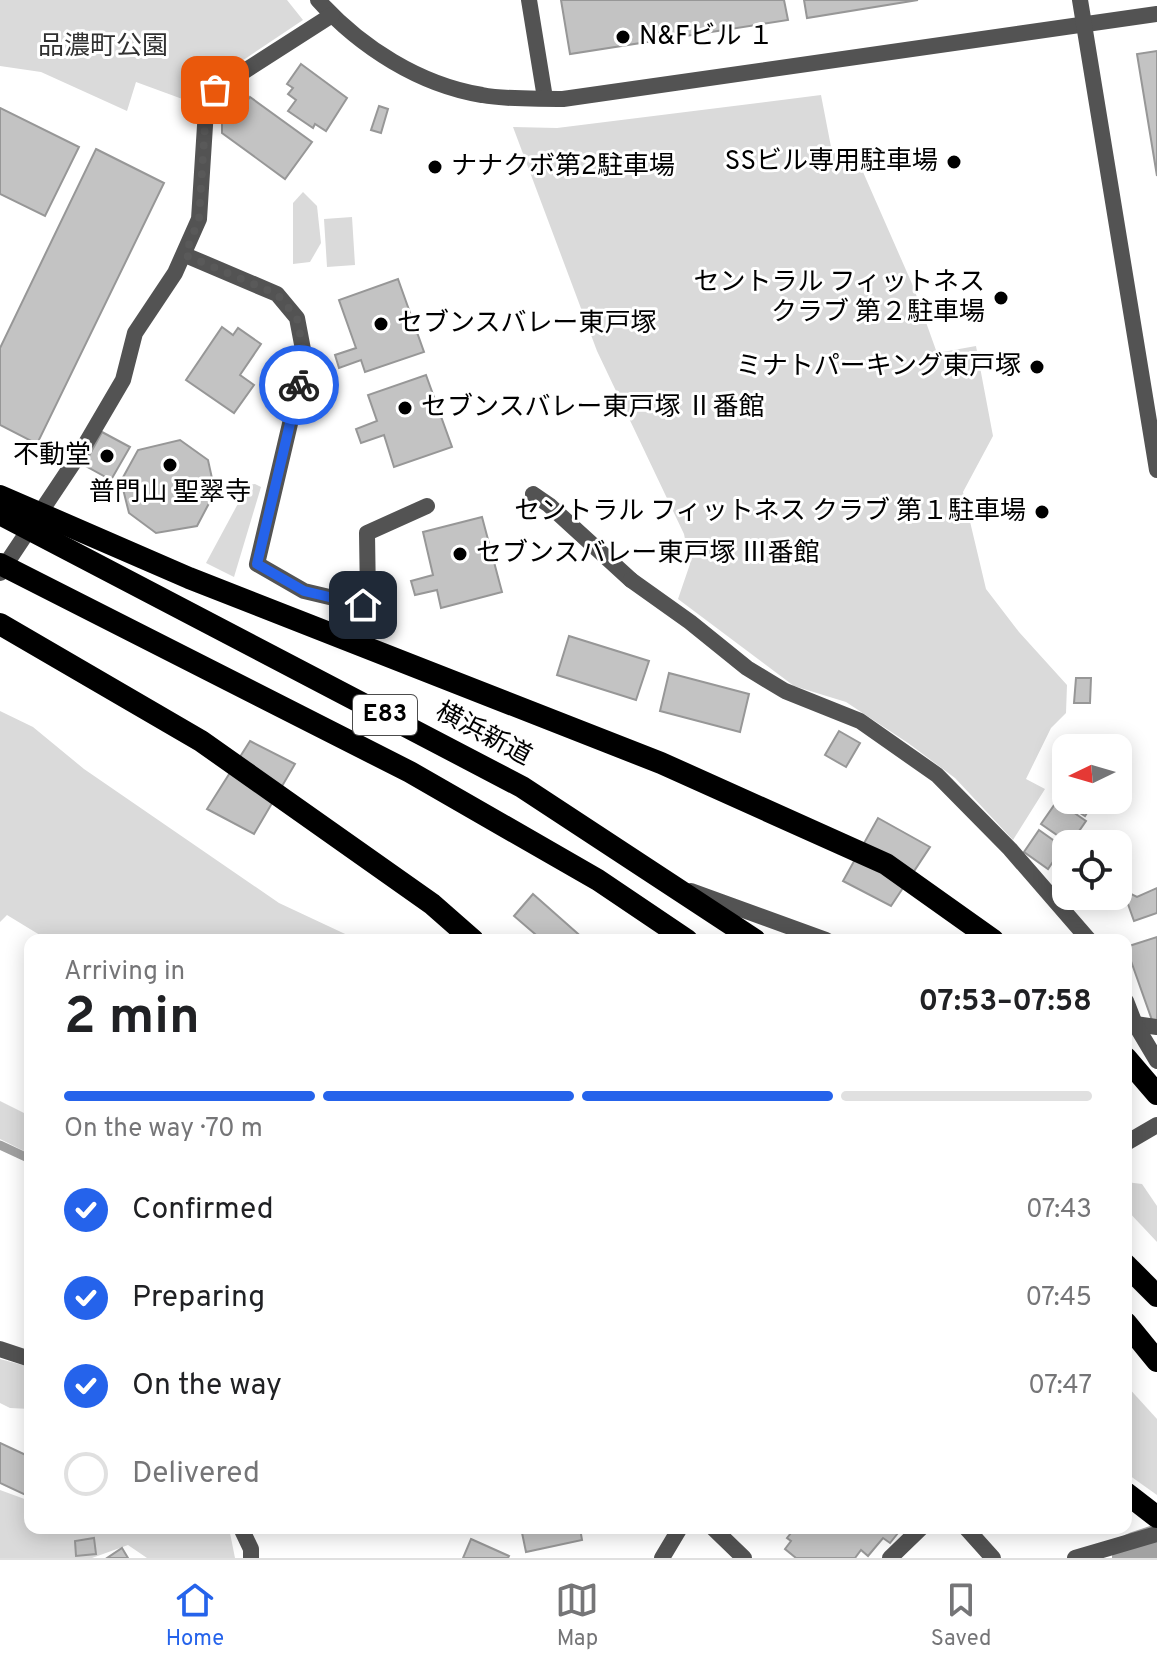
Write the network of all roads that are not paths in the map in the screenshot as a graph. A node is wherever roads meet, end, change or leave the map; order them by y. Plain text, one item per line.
1 (318, 0) edge
2 (529, 0) edge
3 (1080, 0) edge
4 (1157, 14) edge
5 (332, 15) junction
6 (1084, 23) junction
7 (545, 98) junction
8 (185, 255) junction
9 (1157, 470) edge
10 (533, 494) dead end
11 (0, 496) edge
12 (427, 506) dead end
13 (0, 514) edge
14 (0, 564) edge
15 (0, 573) edge
16 (0, 624) edge
17 (674, 885) junction
18 (641, 909) junction
19 (466, 934) edge
20 (663, 934) edge
21 (678, 934) edge
22 (746, 934) edge
23 (809, 934) edge
24 (985, 934) edge
25 (1084, 934) edge
26 (1132, 1016) edge
27 (1135, 1024) junction
28 (1157, 1027) edge
29 (1157, 1061) edge
30 (1132, 1065) edge
31 (1157, 1094) edge
32 (1157, 1125) edge
33 (1132, 1140) edge
34 (1132, 1271) edge
35 (1157, 1296) edge
36 (1132, 1330) edge
37 (0, 1349) edge
38 (24, 1357) edge
39 (1157, 1361) edge
40 (1132, 1498) edge
41 (1153, 1515) edge
42 (244, 1534) edge
43 (676, 1534) edge
44 (719, 1534) edge
45 (915, 1534) edge
46 (971, 1534) edge
47 (1157, 1534) edge
48 (251, 1558) edge
49 (662, 1558) edge
50 (744, 1558) edge
51 (890, 1558) edge
52 (993, 1558) edge
53 (1075, 1558) edge

1 - 5 street
2 - 7 street
3 - 6 street
4 - 6 street
5 - 7 street
5 - 8 street
6 - 7 street
6 - 9 street
8 - 12 street
8 - 15 street
10 - 25 street
11 - 24 highway
13 - 17 highway, 横浜新道 / E83
14 - 18 highway, E83
16 - 19 highway
17 - 22 highway, 横浜新道 / E83
17 - 23 street
18 - 20 street
18 - 21 highway, E83
26 - 27 street
27 - 28 street
27 - 29 street
30 - 31 highway
32 - 33 street
34 - 35 highway
36 - 39 highway
37 - 38 street
40 - 41 highway
42 - 48 street
43 - 49 street
44 - 50 street
45 - 51 street
46 - 52 street
47 - 53 street

